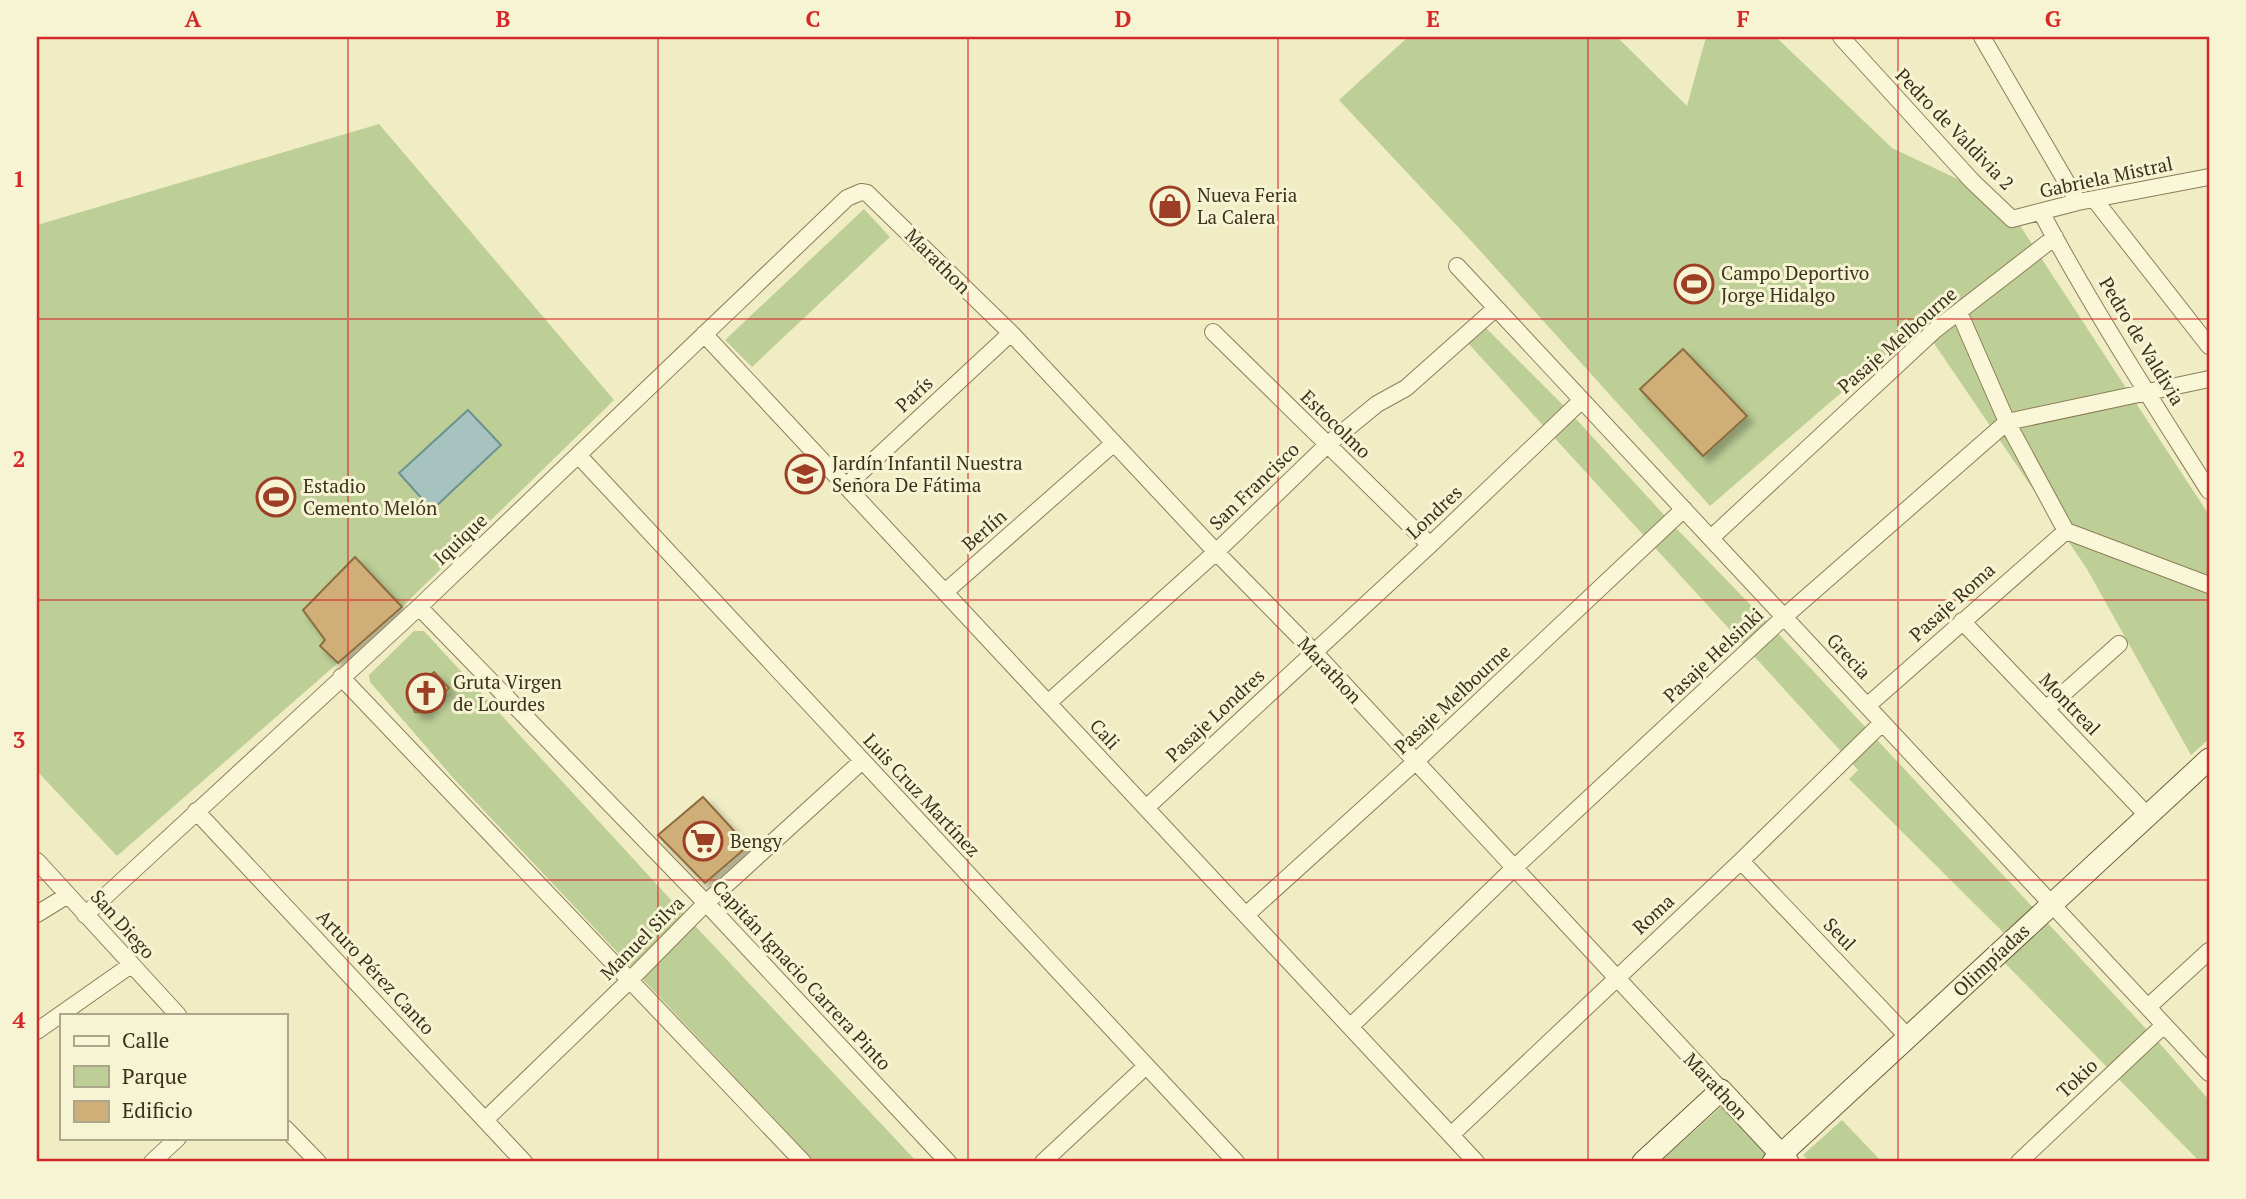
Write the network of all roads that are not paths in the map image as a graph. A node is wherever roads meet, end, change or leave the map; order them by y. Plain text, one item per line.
1 (1841, 37) edge
2 (1982, 37) edge
3 (2209, 177) edge
4 (861, 192) joint
5 (2086, 200) junction
6 (2042, 212) junction
7 (2012, 219) joint
8 (2055, 237) junction
9 (1457, 266) dead end
10 (1496, 308) junction
11 (1959, 312) junction
12 (1213, 332) dead end
13 (1011, 333) junction
14 (704, 334) junction
15 (2209, 345) edge
16 (2209, 379) edge
17 (2148, 394) junction
18 (1582, 400) junction
19 (2007, 422) junction
20 (1114, 443) junction
21 (1327, 444) junction
22 (579, 456) junction
23 (846, 486) junction
24 (2209, 491) edge
25 (1684, 509) junction
26 (2066, 531) junction
27 (1711, 538) junction
28 (1430, 545) junction
29 (1216, 552) junction
30 (2209, 585) edge
31 (945, 592) junction
32 (419, 607) junction
33 (1784, 617) junction
34 (1962, 621) junction
35 (2119, 643) dead end
36 (1314, 652) junction
37 (341, 677) junction
38 (1048, 703) junction
39 (1867, 706) junction
40 (2046, 709) junction
41 (1882, 723) junction
42 (2209, 759) edge
43 (862, 761) junction
44 (1415, 762) junction
45 (1146, 808) junction
46 (196, 811) junction
47 (2147, 815) junction
48 (1741, 861) junction
49 (37, 862) edge
50 (1513, 869) junction
51 (68, 895) junction
52 (706, 903) junction
53 (2052, 904) junction
54 (37, 914) edge
55 (85, 915) junction
56 (1245, 915) junction
57 (2209, 951) edge
58 (131, 965) junction
59 (1616, 978) junction
60 (631, 979) junction
61 (2148, 1007) junction
62 (61, 1014) edge
63 (177, 1014) edge
64 (60, 1015) edge
65 (2164, 1025) junction
66 (1350, 1027) junction
67 (37, 1031) edge
68 (1908, 1037) junction
69 (1146, 1066) junction
70 (2209, 1073) edge
71 (1720, 1090) junction
72 (485, 1120) junction
73 (287, 1130) edge
74 (1451, 1135) junction
75 (176, 1140) edge
76 (1781, 1160) edge
77 (152, 1162) edge
78 (318, 1162) edge
79 (524, 1162) edge
80 (803, 1162) edge
81 (948, 1162) edge
82 (1043, 1162) edge
83 (1236, 1162) edge
84 (1476, 1162) edge
85 (1643, 1162) edge
86 (2018, 1162) edge

1 - 7 street, Pedro de Valdivia 2
2 - 5 street
3 - 5 street, Gabriela Mistral
4 - 13 street, Marathon
4 - 14 street, Iquique
5 - 6 street, Gabriela Mistral
5 - 15 street
6 - 7 street, Gabriela Mistral
6 - 8 street, Pedro de Valdivia
8 - 11 street, Pasaje Melbourne
8 - 17 street, Pedro de Valdivia
9 - 10 street, Grecia
10 - 18 street, Grecia
10 - 21 street, San Francisco
11 - 19 street
11 - 27 street, Pasaje Melbourne
12 - 21 street, Estocolmo
13 - 20 street, Marathon
13 - 23 street, París
14 - 22 street, Iquique
14 - 23 street, Cali
16 - 17 street, Pasaje Helsinki
17 - 19 street, Pasaje Helsinki
17 - 24 street, Pedro de Valdivia
18 - 25 street, Grecia
18 - 28 street, Londres
19 - 26 street
19 - 33 street, Pasaje Helsinki
20 - 29 street, Marathon
20 - 31 street, Berlín
21 - 28 street, Estocolmo
21 - 29 street, San Francisco
22 - 32 street, Iquique
22 - 43 street, Luis Cruz Martínez
23 - 31 street, Cali
25 - 27 street, Grecia
25 - 44 street, Pasaje Melbourne
26 - 30 street
26 - 34 street, Pasaje Roma
27 - 33 street, Grecia
28 - 36 street, Londres
29 - 36 street, Marathon
29 - 38 street, San Francisco
31 - 38 street, Cali
32 - 37 street, Iquique
32 - 52 street, Capitán Ignacio Carrera Pinto
33 - 39 street, Grecia
33 - 50 street, Pasaje Helsinki
34 - 39 street, Pasaje Roma
34 - 40 street, Montreal
35 - 40 street
36 - 44 street, Marathon
36 - 45 street, Pasaje Londres
37 - 46 street, Iquique
37 - 60 street
38 - 45 street, Cali
39 - 41 street, Grecia
40 - 47 street, Montreal
41 - 48 street, Roma
41 - 53 street, Grecia
42 - 47 street, Olimpíadas
43 - 52 street, Manuel Silva
43 - 69 street, Luis Cruz Martínez
44 - 50 street, Marathon
44 - 56 street, Pasaje Melbourne
45 - 56 street, Cali
46 - 55 street, Iquique
46 - 72 street, Arturo Pérez Canto
47 - 53 street, Olimpíadas
48 - 59 street, Roma
48 - 68 street, Seul
49 - 51 street, San Diego
50 - 59 street, Marathon
50 - 66 street, Pasaje Helsinki
51 - 54 street
51 - 55 street, San Diego
52 - 60 street, Manuel Silva
52 - 81 street, Capitán Ignacio Carrera Pinto
53 - 61 street, Grecia
53 - 68 street, Olimpíadas
55 - 58 street, San Diego
56 - 66 street, Cali
57 - 61 street
58 - 62 street
58 - 63 street, San Diego
59 - 71 street, Marathon
59 - 74 street, Roma
60 - 72 street, Manuel Silva
60 - 80 street
61 - 65 street, Grecia
64 - 67 street
65 - 70 street, Grecia
65 - 86 street, Tokio
66 - 74 street, Cali
68 - 76 street, Olimpíadas
69 - 82 street
69 - 83 street, Luis Cruz Martínez
71 - 76 street, Marathon
71 - 85 street
72 - 79 street, Arturo Pérez Canto
73 - 78 street
74 - 84 street, Cali
75 - 77 street

